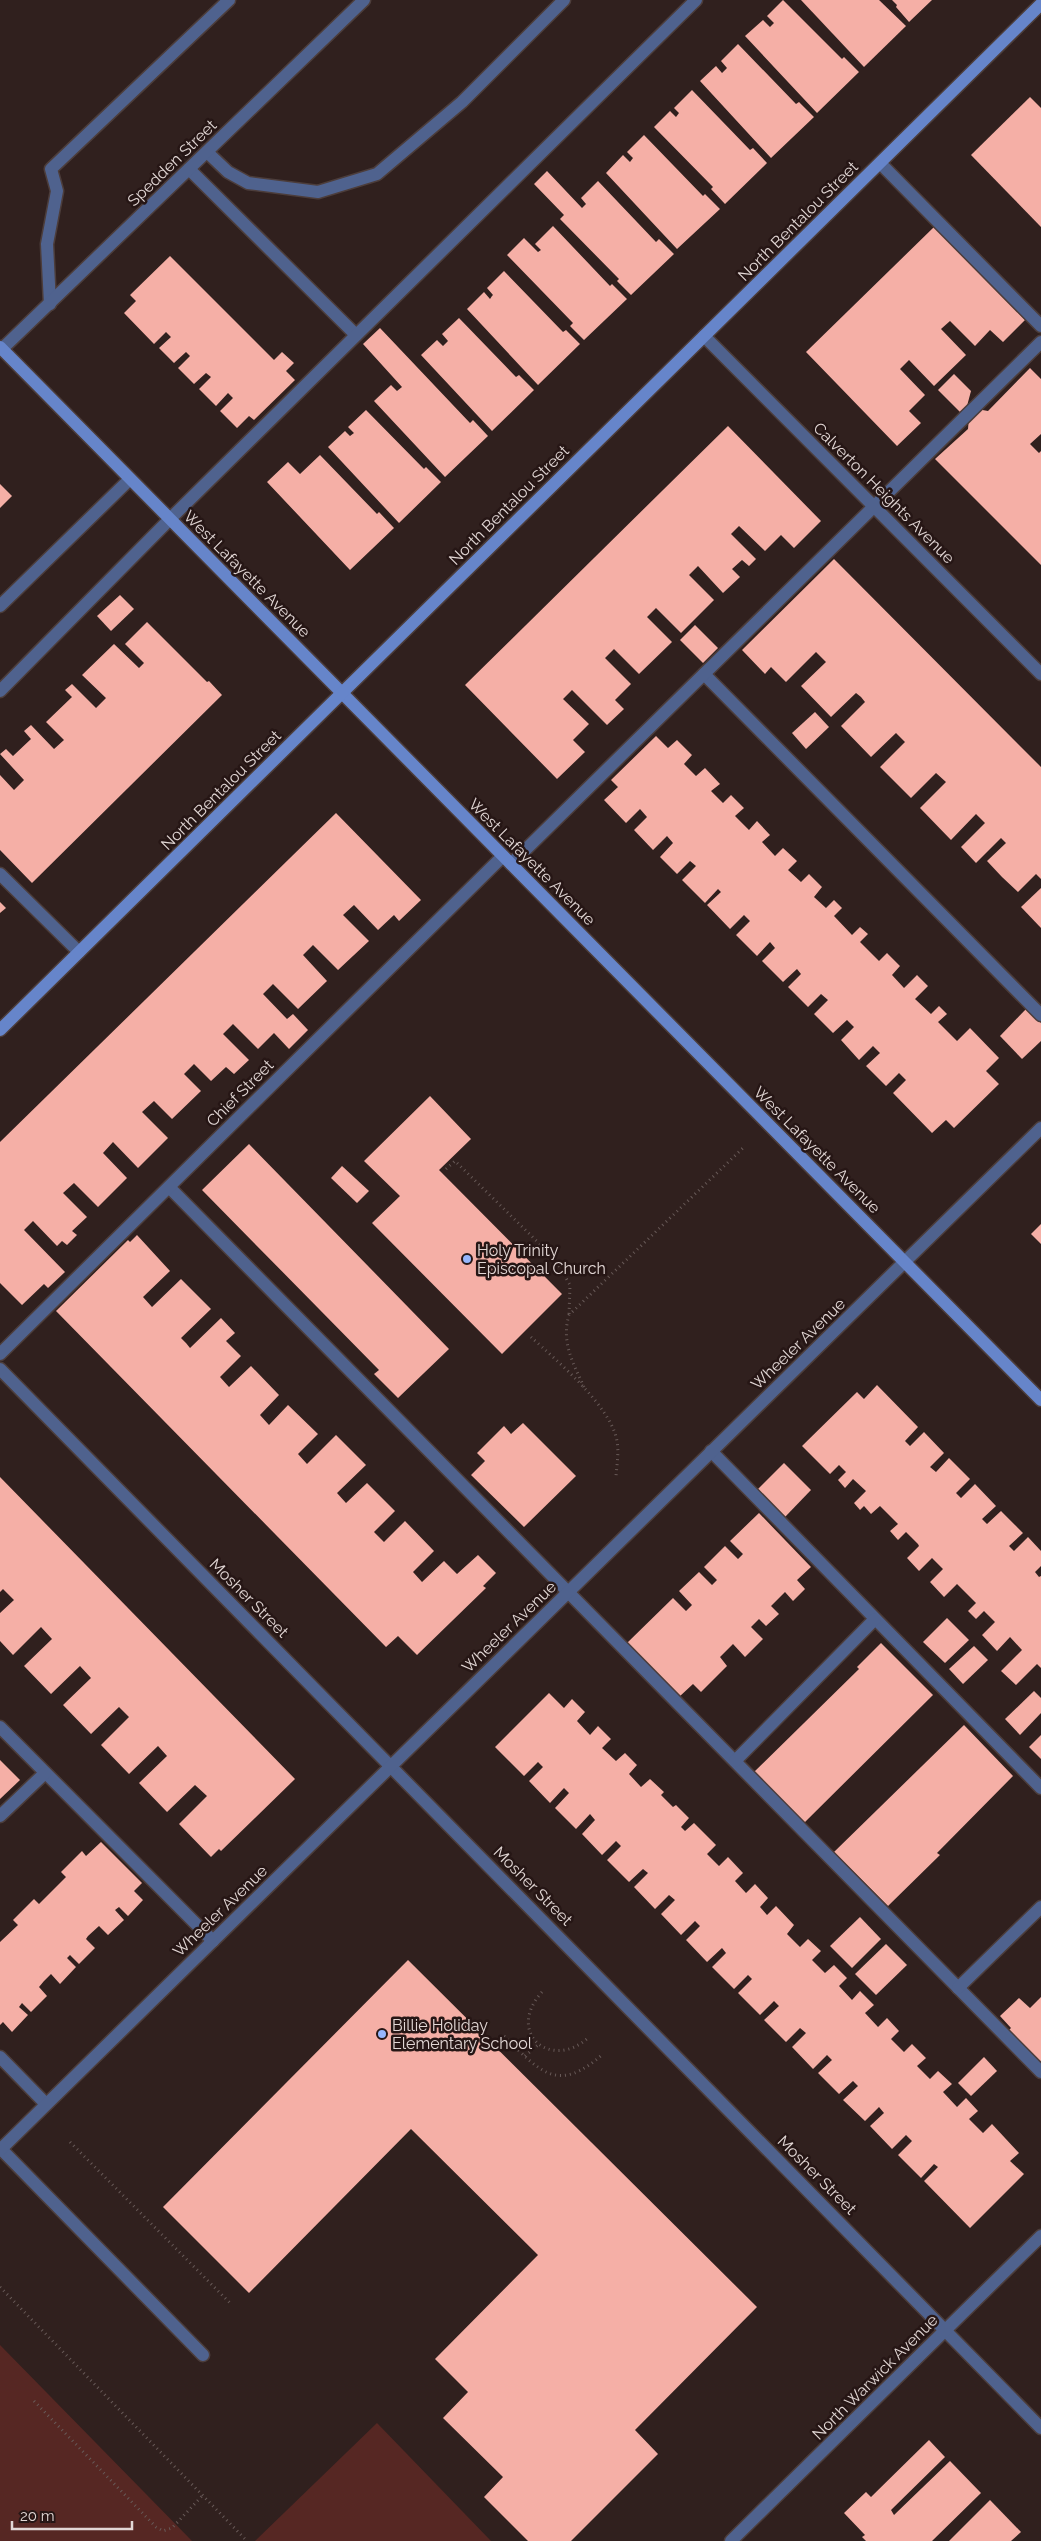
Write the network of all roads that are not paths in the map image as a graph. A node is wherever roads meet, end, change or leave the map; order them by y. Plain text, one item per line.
1 (229, 0) edge
2 (364, 0) edge
3 (564, 0) edge
4 (696, 0) edge
5 (1041, 4) edge
6 (207, 152) junction
7 (880, 164) junction
8 (190, 169) junction
9 (50, 304) junction
10 (1041, 326) edge
11 (356, 335) junction
12 (704, 336) junction
13 (1041, 342) edge
14 (1, 348) edge
15 (130, 479) junction
16 (874, 506) junction
17 (170, 519) junction
18 (0, 606) edge
19 (704, 674) junction
20 (1041, 674) edge
21 (0, 691) edge
22 (342, 693) junction
23 (507, 860) junction
24 (0, 874) edge
25 (79, 952) junction
26 (1041, 1015) edge
27 (0, 1030) edge
28 (1041, 1128) edge
29 (168, 1187) junction
30 (905, 1262) junction
31 (0, 1354) edge
32 (0, 1369) edge
33 (1041, 1400) edge
34 (711, 1452) junction
35 (568, 1592) junction
36 (875, 1619) junction
37 (0, 1727) edge
38 (735, 1761) junction
39 (391, 1765) junction
40 (45, 1773) junction
41 (1041, 1788) edge
42 (0, 1816) edge
43 (1041, 1907) edge
44 (213, 1941) junction
45 (958, 1988) junction
46 (0, 2057) edge
47 (1041, 2072) edge
48 (46, 2104) junction
49 (0, 2149) edge
50 (1041, 2236) edge
51 (946, 2330) junction
52 (202, 2355) dead end
53 (1041, 2428) edge
54 (731, 2541) edge

1 - 9 street
2 - 6 street, Spedden Street
3 - 6 street
4 - 11 street
5 - 7 street, North Bentalou Street
6 - 8 street, Spedden Street
7 - 10 street
7 - 12 street, North Bentalou Street
8 - 9 street, Spedden Street
8 - 11 street
9 - 14 street, Spedden Street
11 - 17 street
12 - 16 street, Calverton Heights Avenue
12 - 22 street, North Bentalou Street
13 - 16 street, Chief Street
14 - 15 street, West Lafayette Avenue
15 - 17 street, West Lafayette Avenue
15 - 18 street
16 - 19 street, Chief Street
16 - 20 street, Calverton Heights Avenue
17 - 21 street
17 - 22 street, West Lafayette Avenue
19 - 23 street, Chief Street
19 - 26 street
22 - 23 street, West Lafayette Avenue
22 - 25 street, North Bentalou Street
23 - 29 street, Chief Street
23 - 30 street, West Lafayette Avenue
24 - 25 street
25 - 27 street, North Bentalou Street
28 - 30 street, Wheeler Avenue
29 - 31 street, Chief Street
29 - 35 street
30 - 33 street, West Lafayette Avenue
30 - 34 street, Wheeler Avenue
32 - 39 street, Mosher Street
34 - 35 street, Wheeler Avenue
34 - 36 street
35 - 38 street
35 - 39 street, Wheeler Avenue
36 - 38 street
36 - 41 street
37 - 40 street
38 - 45 street
39 - 44 street, Wheeler Avenue
39 - 51 street, Mosher Street
40 - 42 street
40 - 44 street
43 - 45 street
44 - 48 street, Wheeler Avenue
45 - 47 street
46 - 48 street
48 - 49 street, Wheeler Avenue
49 - 52 street
50 - 51 street, North Warwick Avenue
51 - 53 street, Mosher Street
51 - 54 street, North Warwick Avenue

